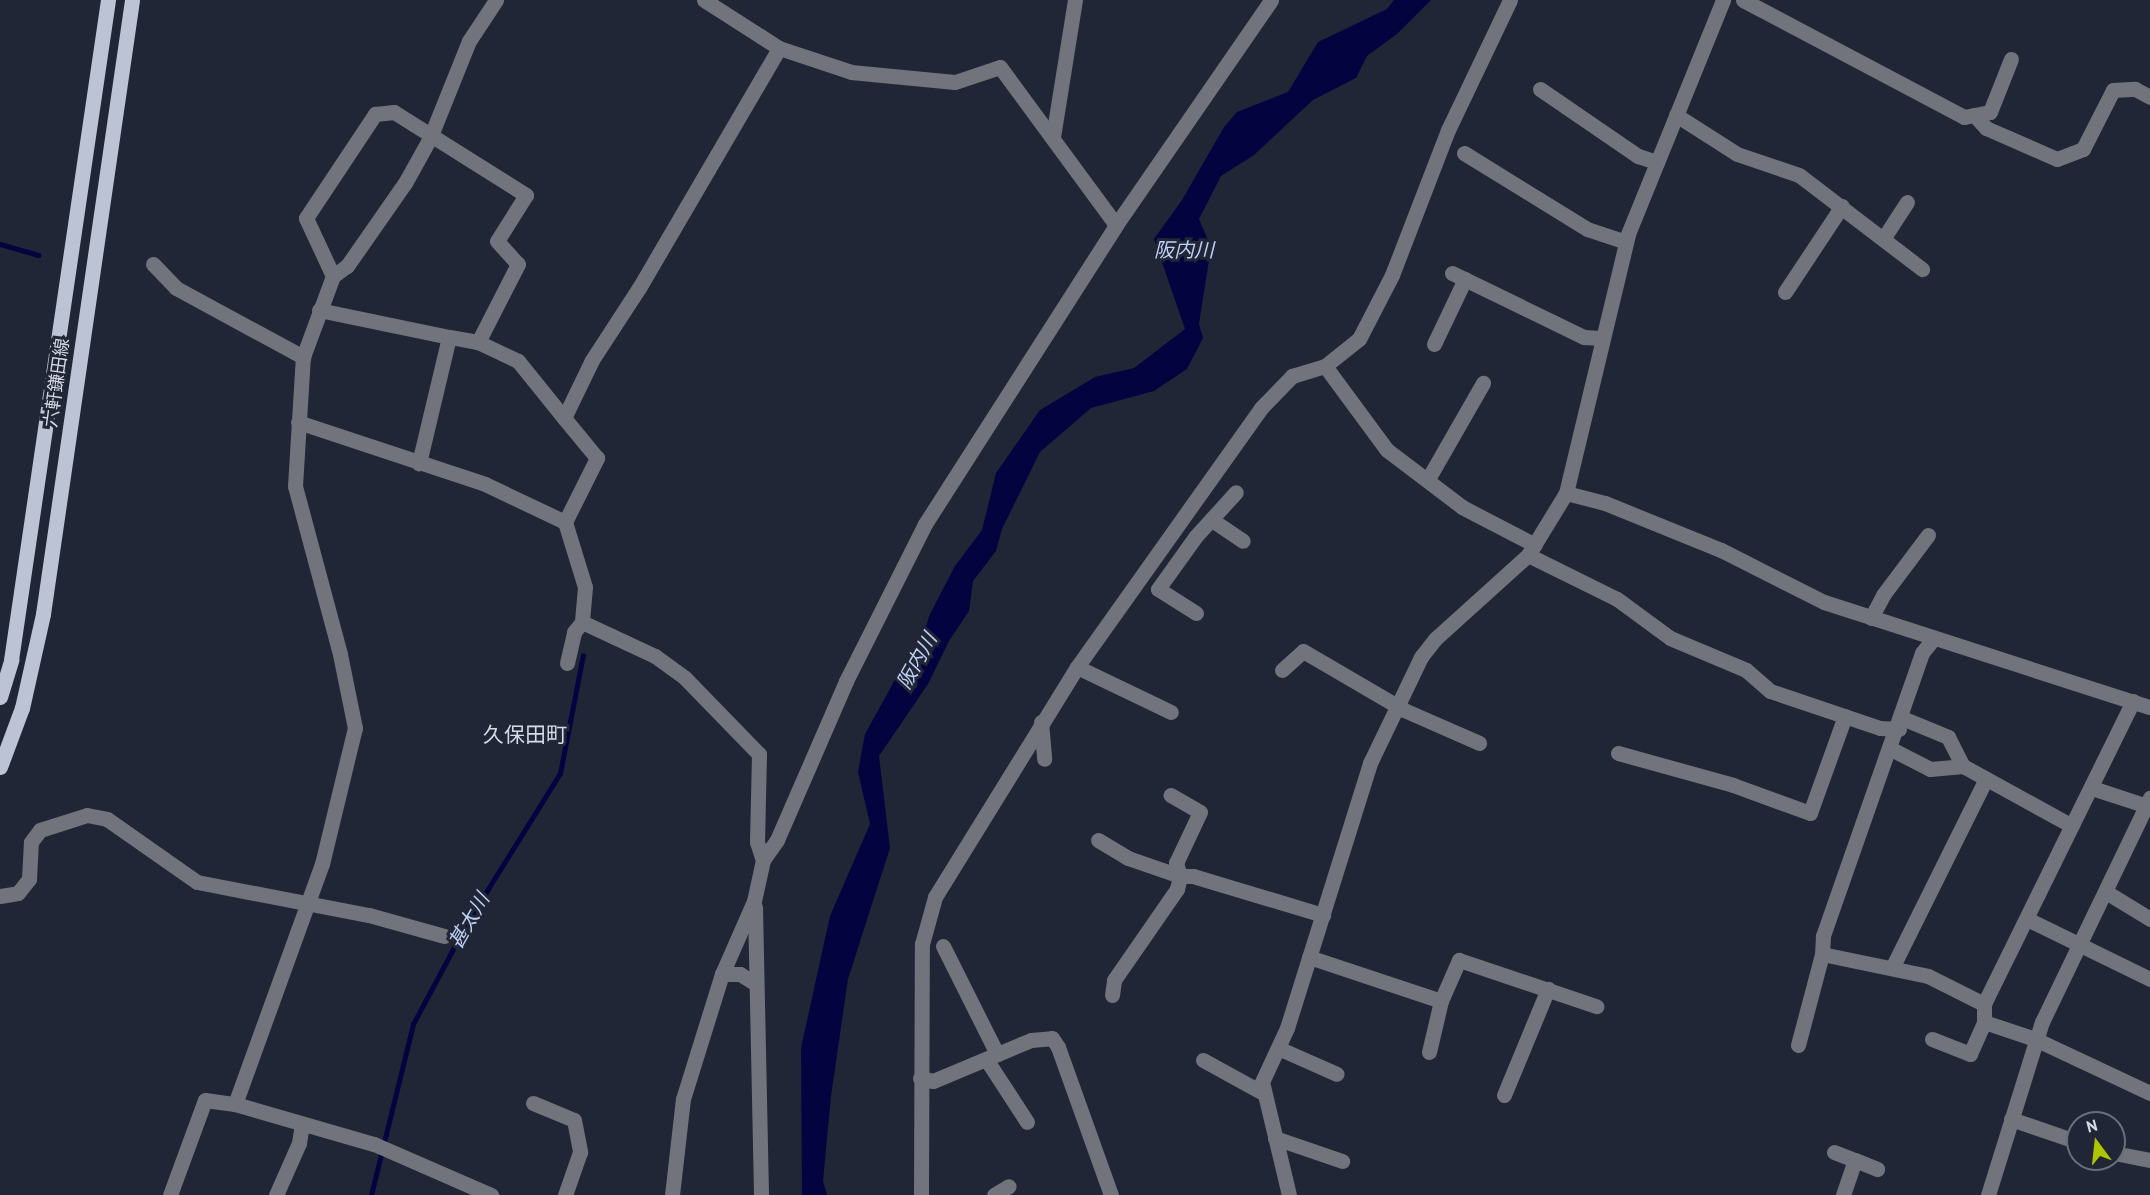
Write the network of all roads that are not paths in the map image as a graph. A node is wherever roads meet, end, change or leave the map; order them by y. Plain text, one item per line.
1 (108, 0) edge
2 (132, 0) edge
3 (496, 0) edge
4 (704, 0) edge
5 (1075, 0) edge
6 (1271, 0) edge
7 (1510, 0) edge
8 (1723, 0) edge
9 (1743, 0) edge
10 (778, 48) junction
11 (2011, 59) dead end
12 (1540, 89) dead end
13 (2150, 97) edge
14 (1676, 115) junction
15 (1974, 115) junction
16 (1053, 137) junction
17 (430, 138) junction
18 (1464, 153) dead end
19 (1657, 162) junction
20 (1907, 202) dead end
21 (1842, 206) junction
22 (1116, 225) junction
23 (1883, 239) junction
24 (1626, 242) junction
25 (153, 264) dead end
26 (1922, 269) dead end
27 (333, 276) junction
28 (1785, 292) dead end
29 (319, 310) junction
30 (449, 337) junction
31 (1601, 338) junction
32 (478, 342) junction
33 (1434, 344) dead end
34 (303, 357) junction
35 (1325, 366) junction
36 (1483, 383) dead end
37 (564, 418) junction
38 (298, 422) junction
39 (419, 463) junction
40 (1428, 479) junction
41 (1236, 492) dead end
42 (1566, 493) junction
43 (1212, 520) junction
44 (565, 522) junction
45 (1182, 524) junction
46 (1928, 535) dead end
47 (1196, 536) junction
48 (1243, 542) dead end
49 (1532, 550) junction
50 (1196, 613) dead end
51 (1871, 618) junction
52 (582, 621) junction
53 (1934, 638) junction
54 (567, 663) dead end
55 (1077, 666) junction
56 (1282, 670) dead end
57 (0, 697) edge
58 (2133, 701) junction
59 (1395, 704) junction
60 (2150, 707) edge
61 (1171, 712) dead end
62 (1845, 716) junction
63 (1041, 722) junction
64 (1900, 724) junction
65 (1479, 743) dead end
66 (1891, 749) junction
67 (1618, 753) dead end
68 (1044, 759) dead end
69 (0, 766) edge
70 (1963, 766) junction
71 (1986, 779) junction
72 (2092, 788) junction
73 (1170, 795) dead end
74 (2149, 804) edge
75 (2072, 826) junction
76 (1098, 840) dead end
77 (763, 860) junction
78 (1180, 876) junction
79 (2106, 892) junction
80 (0, 896) edge
81 (754, 901) junction
82 (306, 903) junction
83 (1323, 915) junction
84 (2027, 919) junction
85 (2150, 919) edge
86 (444, 936) dead end
87 (943, 946) dead end
88 (2080, 946) junction
89 (1822, 954) junction
90 (1309, 957) junction
91 (1893, 966) junction
92 (722, 974) junction
93 (2150, 979) edge
94 (756, 984) junction
95 (1548, 989) junction
96 (1112, 995) dead end
97 (1441, 1001) junction
98 (1984, 1004) junction
99 (1596, 1006) dead end
100 (1984, 1022) junction
101 (1932, 1039) dead end
102 (2036, 1039) junction
103 (1798, 1045) dead end
104 (1278, 1048) junction
105 (1429, 1052) dead end
106 (992, 1056) junction
107 (1203, 1060) dead end
108 (1338, 1074) dead end
109 (920, 1078) junction
110 (1263, 1093) junction
111 (2150, 1093) edge
112 (1504, 1095) dead end
113 (533, 1103) dead end
114 (235, 1104) junction
115 (2011, 1119) junction
116 (1027, 1122) dead end
117 (302, 1124) junction
118 (1275, 1138) junction
119 (2066, 1138) edge
120 (1834, 1152) dead end
121 (2126, 1155) edge
122 (1855, 1160) junction
123 (2150, 1160) edge
124 (1342, 1161) dead end
125 (1877, 1169) dead end
126 (1010, 1186) dead end
127 (170, 1195) edge
128 (276, 1195) edge
129 (491, 1195) edge
130 (565, 1195) edge
131 (672, 1195) edge
132 (761, 1195) edge
133 (921, 1195) edge
134 (994, 1195) edge
135 (1112, 1195) edge
136 (1289, 1195) edge
137 (1843, 1195) edge
138 (1988, 1195) edge

1 - 57 main road, 六軒鎌田線
2 - 69 main road, 六軒鎌田線
3 - 17 street
4 - 10 street
5 - 16 street
6 - 22 street
7 - 35 street
8 - 14 street
9 - 15 street
10 - 16 street
10 - 37 street
11 - 15 street
12 - 19 street
13 - 15 street
14 - 19 street
14 - 21 street
16 - 22 street
17 - 27 street
17 - 27 street
17 - 32 street
18 - 24 street
19 - 24 street
20 - 23 street
21 - 23 street
21 - 28 street
22 - 77 street
23 - 26 street
24 - 31 street
25 - 34 street
27 - 29 street
29 - 30 street
29 - 34 street
30 - 32 street
30 - 39 street
31 - 33 street
31 - 42 street
32 - 37 street
34 - 38 street
35 - 40 street
35 - 45 street
36 - 40 street
37 - 44 street
38 - 39 street
38 - 82 street
39 - 44 street
40 - 49 street
41 - 43 street
42 - 49 street
42 - 51 street
43 - 47 street
43 - 48 street
44 - 52 street
45 - 47 street
45 - 55 street
46 - 51 street
47 - 50 street
49 - 59 street
49 - 62 street
51 - 53 street
52 - 54 street
52 - 77 street
53 - 58 street
53 - 64 street
55 - 61 street
55 - 63 street
56 - 59 street
58 - 60 street
58 - 72 street
59 - 65 street
59 - 83 street
62 - 64 street
62 - 67 street
63 - 68 street
63 - 109 street
64 - 66 street
64 - 70 street
66 - 70 street
66 - 89 street
70 - 71 street
71 - 75 street
71 - 91 street
72 - 74 street
72 - 75 street
73 - 78 street
74 - 79 street
75 - 84 street
76 - 78 street
77 - 81 street
78 - 83 street
78 - 96 street
79 - 85 street
79 - 88 street
80 - 82 street
81 - 92 street
81 - 94 street
82 - 86 street
82 - 114 street
83 - 90 street
84 - 88 street
84 - 98 street
87 - 106 street
88 - 93 street
88 - 102 street
89 - 91 street
89 - 103 street
90 - 97 street
90 - 104 street
91 - 98 street
92 - 94 street
92 - 131 street
94 - 132 street
95 - 97 street
95 - 99 street
95 - 112 street
97 - 105 street
98 - 100 street
100 - 101 street
100 - 102 street
102 - 111 street
102 - 115 street
104 - 108 street
104 - 110 street
106 - 109 street
106 - 116 street
106 - 135 street
107 - 110 street
109 - 133 street
110 - 118 street
113 - 130 street
114 - 117 street
114 - 127 street
115 - 119 street
115 - 138 street
117 - 128 street
117 - 129 street
118 - 124 street
118 - 136 street
120 - 122 street
121 - 123 street
122 - 125 street
122 - 137 street
126 - 134 street

